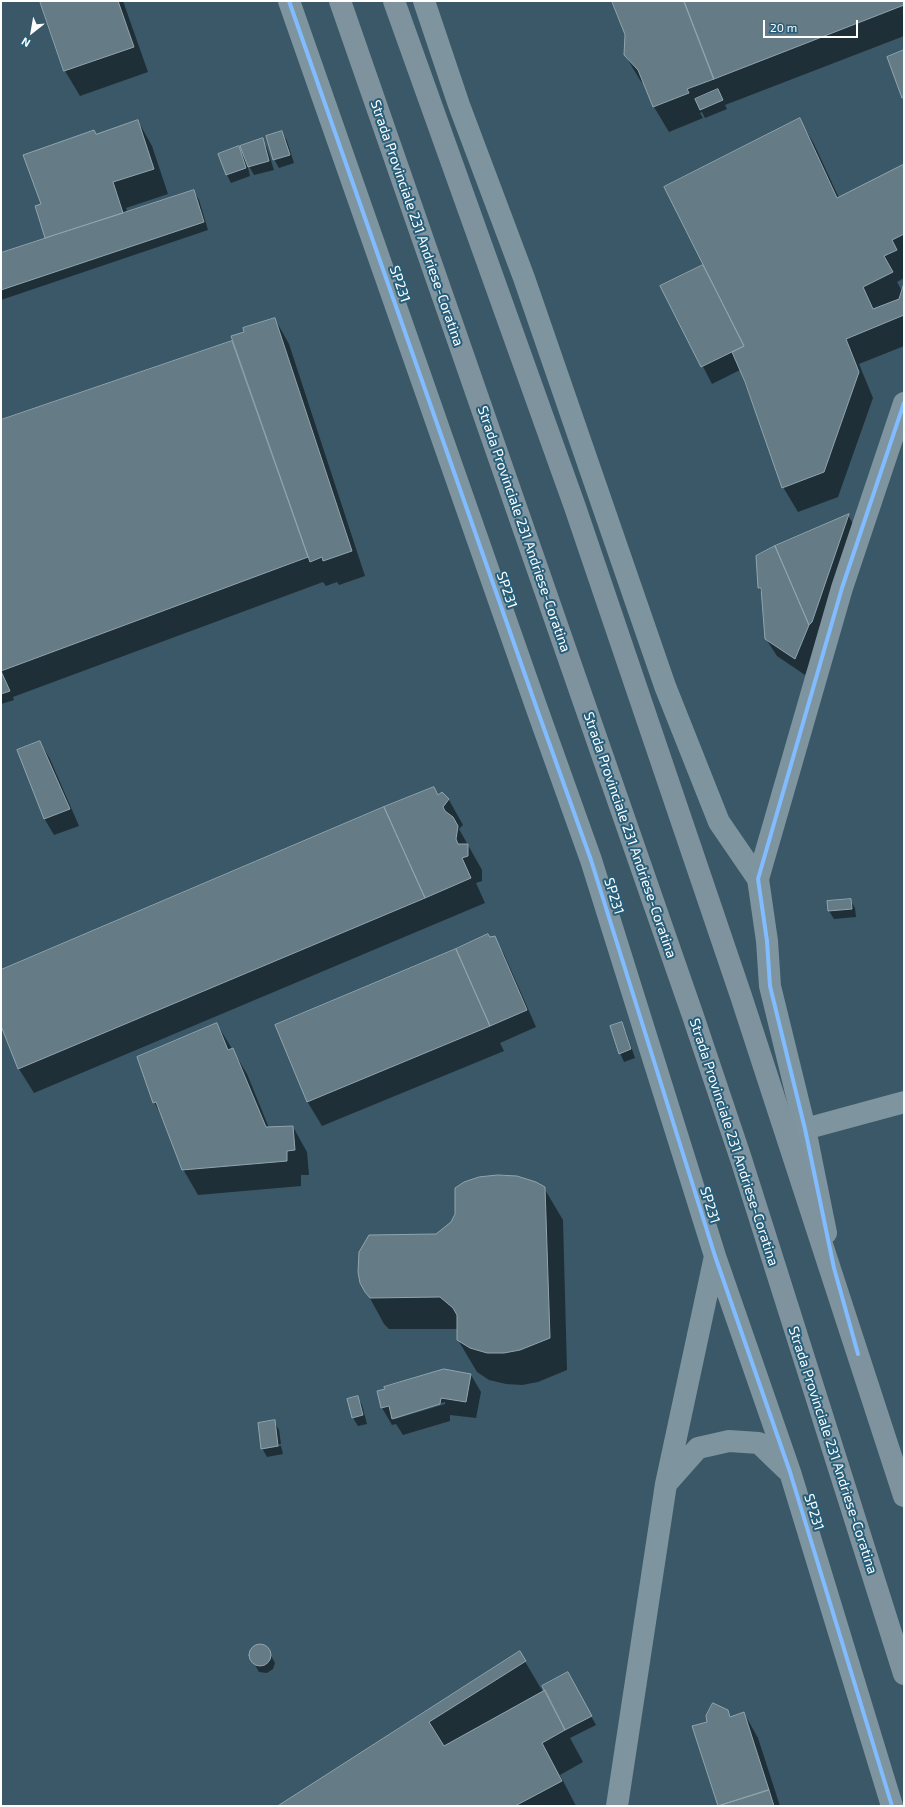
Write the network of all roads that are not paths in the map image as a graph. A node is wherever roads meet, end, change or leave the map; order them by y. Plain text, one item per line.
1 (289, 1) edge
2 (340, 1) edge
3 (394, 1) edge
4 (424, 1) edge
5 (904, 403) edge
6 (758, 879) junction
7 (904, 1102) edge
8 (805, 1129) junction
9 (715, 1256) junction
10 (858, 1354) junction
11 (790, 1472) junction
12 (666, 1484) junction
13 (904, 1496) edge
14 (904, 1674) edge
15 (617, 1806) edge
16 (892, 1806) edge

1 - 9 street, SP231
2 - 14 highway, Strada Provinciale 231 Andriese-Coratina
3 - 10 highway
4 - 6 street
5 - 6 street
6 - 8 street
7 - 8 street
8 - 10 street
9 - 11 street, SP231
9 - 12 street
10 - 13 highway
11 - 12 street
11 - 16 street, SP231
12 - 15 street

